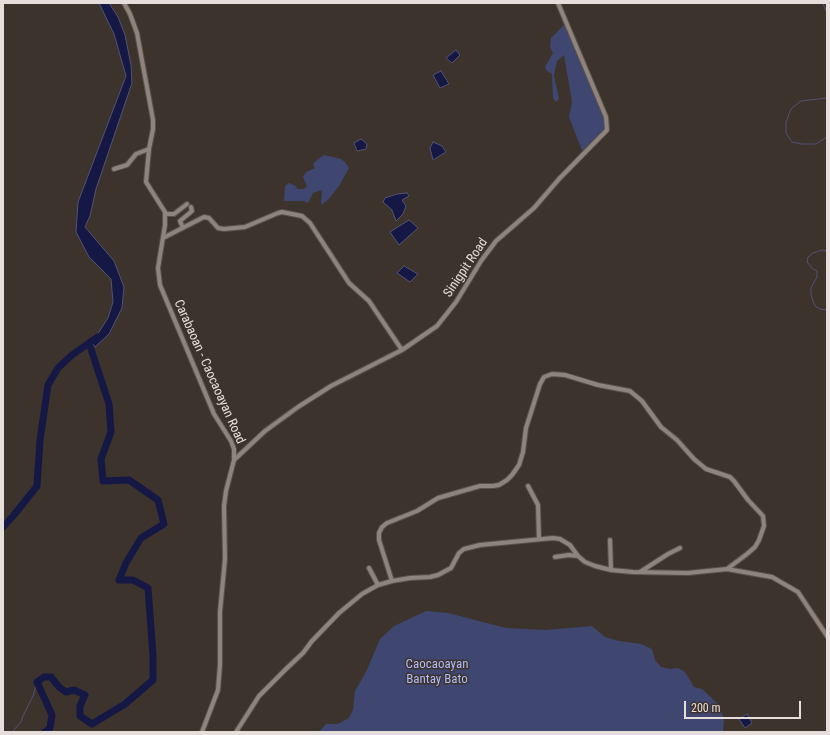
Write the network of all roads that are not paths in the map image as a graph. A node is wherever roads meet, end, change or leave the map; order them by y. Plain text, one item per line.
1 (124, 3) edge
2 (558, 3) edge
3 (149, 149) junction
4 (114, 170) dead end
5 (166, 214) junction
6 (183, 228) junction
7 (163, 238) junction
8 (402, 350) junction
9 (234, 460) junction
10 (528, 486) dead end
11 (539, 539) junction
12 (610, 540) dead end
13 (680, 548) dead end
14 (578, 556) junction
15 (555, 557) dead end
16 (369, 568) dead end
17 (727, 569) junction
18 (610, 570) junction
19 (640, 572) junction
20 (392, 581) junction
21 (378, 585) junction
22 (827, 636) edge
23 (202, 732) edge
24 (236, 732) edge

1 - 3 street
2 - 8 street, Sinigpit Road
3 - 4 street
3 - 5 street
5 - 6 street
5 - 7 street, Carabaoan - Caocaoayan Road
6 - 7 street
6 - 8 street
7 - 9 street, Carabaoan - Caocaoayan Road
8 - 9 street, Sinigpit Road
9 - 23 street, Carabaoan - Caocaoayan Road
10 - 11 street
11 - 14 street
11 - 20 street
12 - 18 street
13 - 19 street
14 - 15 street
14 - 18 street
16 - 21 street
17 - 19 street
17 - 20 street
17 - 22 street
18 - 19 street
20 - 21 street
21 - 24 street

